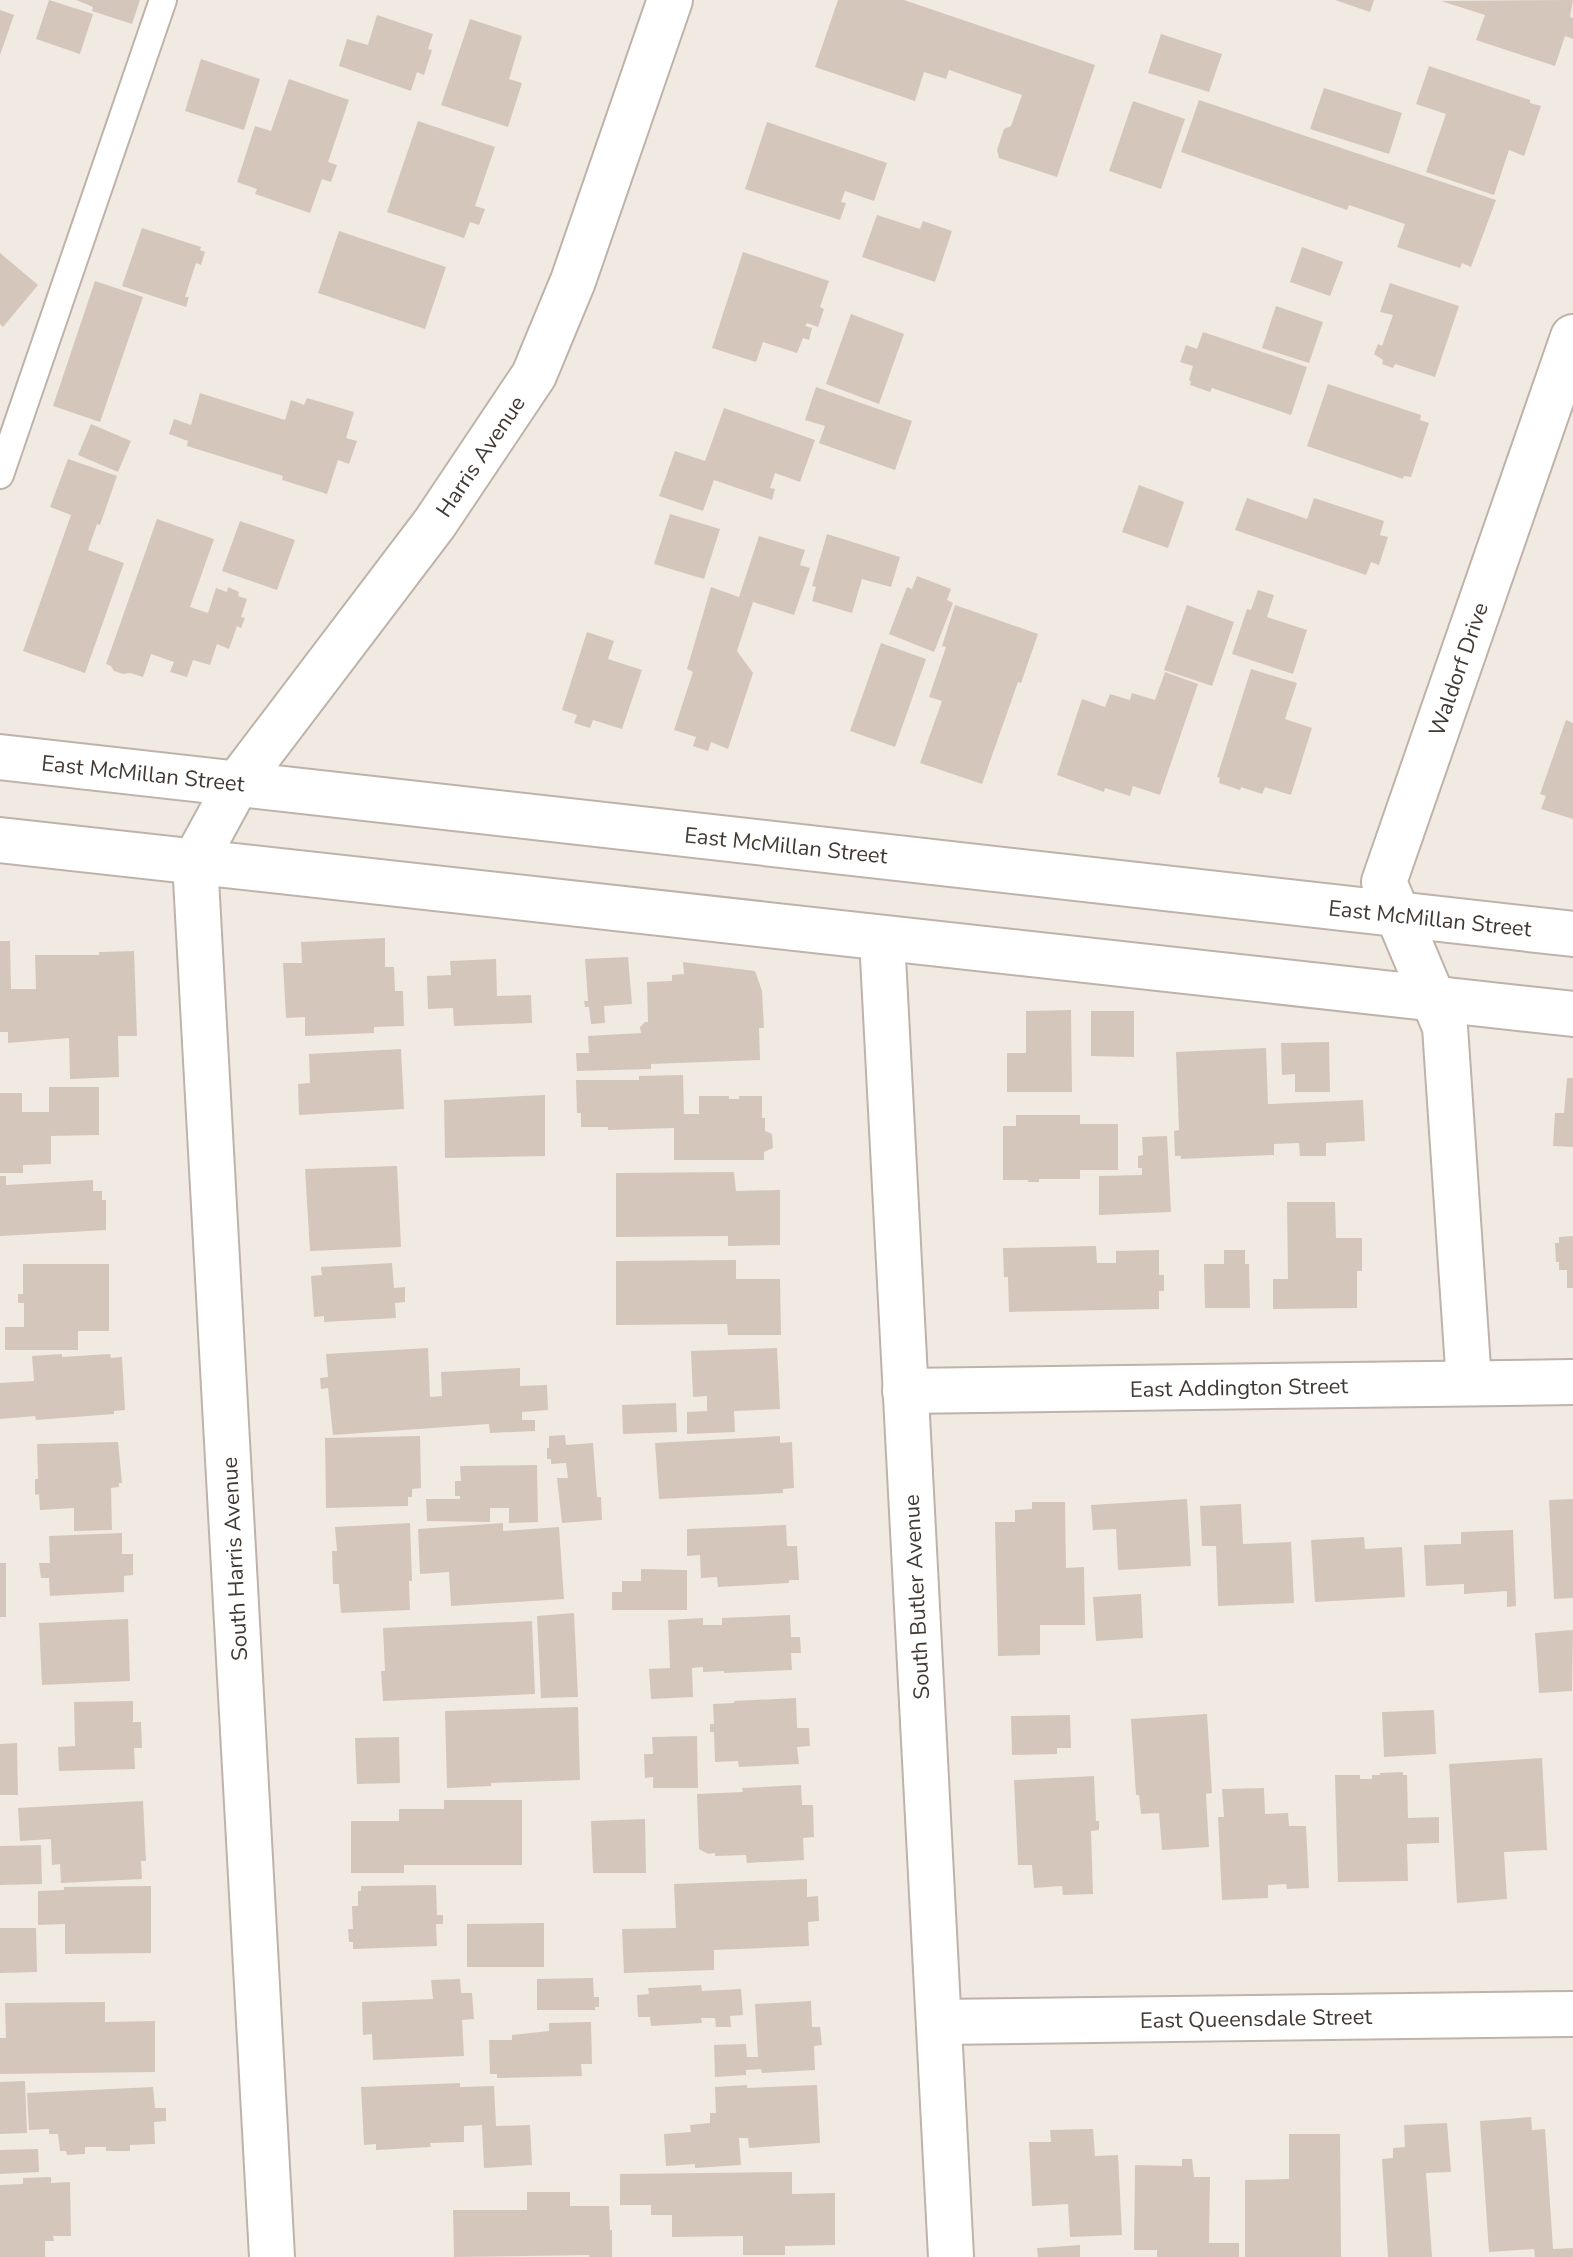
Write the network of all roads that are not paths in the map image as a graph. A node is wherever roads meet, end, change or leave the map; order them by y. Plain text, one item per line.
1 (163, 0) edge
2 (670, 0) edge
3 (1573, 337) edge
4 (0, 475) edge
5 (0, 757) edge
6 (237, 784) junction
7 (0, 840) edge
8 (195, 861) junction
9 (1397, 914) junction
10 (1573, 934) edge
11 (882, 938) junction
12 (1433, 998) junction
13 (1573, 1014) edge
14 (1573, 1382) edge
15 (1469, 1383) junction
16 (905, 1391) junction
17 (1573, 2014) edge
18 (939, 2022) junction
19 (272, 2257) edge
20 (951, 2257) edge

1 - 4 lane
2 - 6 street, Harris Avenue
3 - 9 street, Waldorf Drive
5 - 6 street, East McMillan Street
6 - 8 street, Harris Avenue
6 - 9 street, East McMillan Street
7 - 8 street
8 - 11 street
8 - 19 street, South Harris Avenue
9 - 10 street, East McMillan Street
9 - 12 street, Waldorf Drive
11 - 12 street
11 - 16 street, South Butler Avenue
12 - 13 street
12 - 15 street, Waldorf Drive
14 - 15 street, East Addington Street
15 - 16 street, East Addington Street
16 - 18 street, South Butler Avenue
17 - 18 street, East Queensdale Street
18 - 20 street, South Butler Avenue

